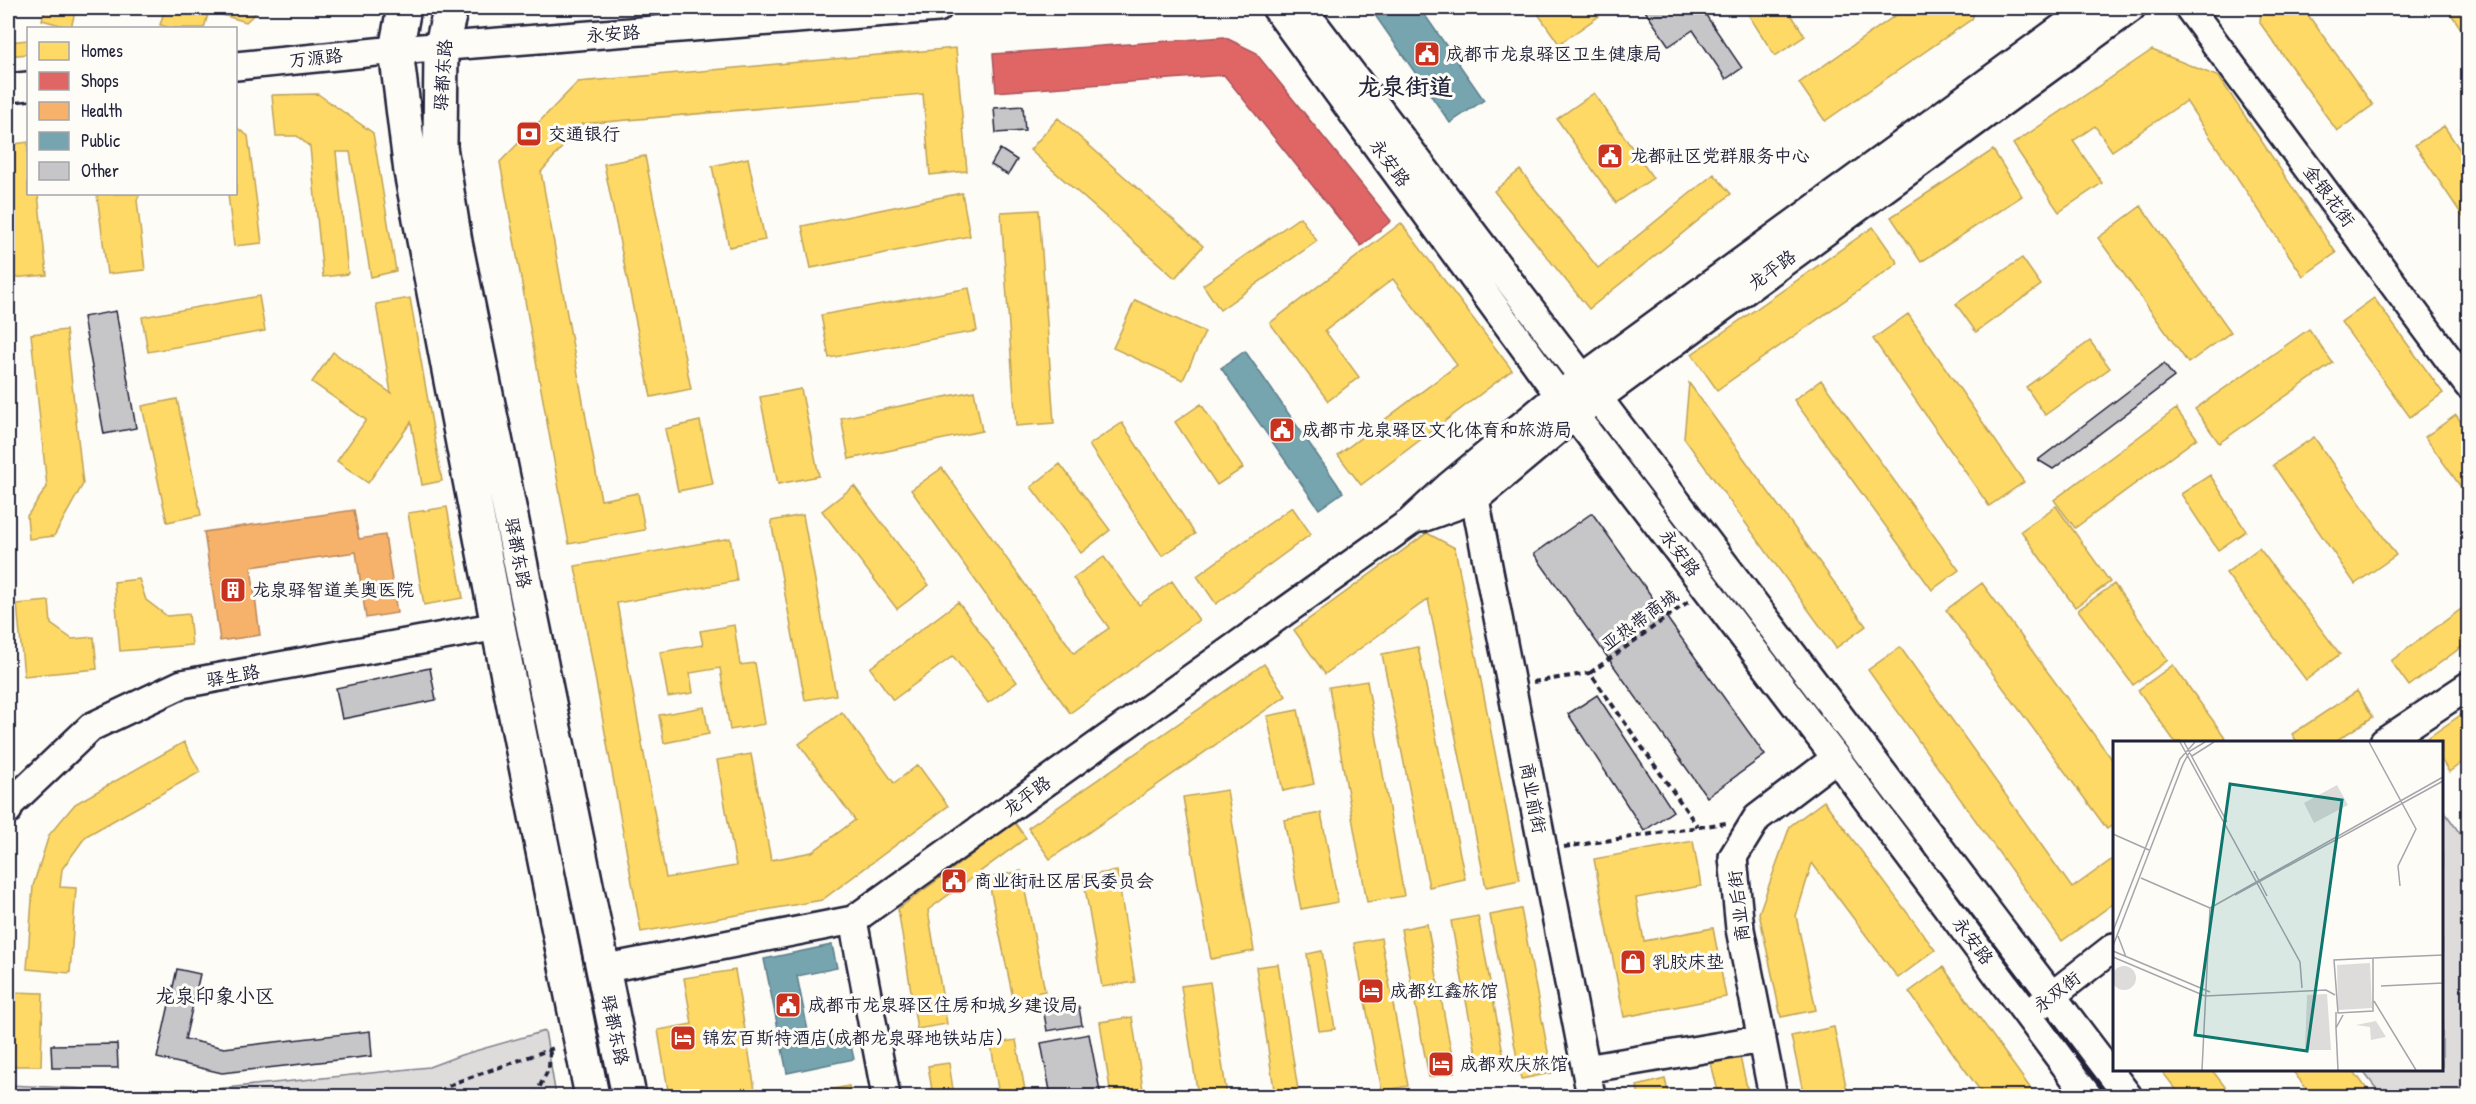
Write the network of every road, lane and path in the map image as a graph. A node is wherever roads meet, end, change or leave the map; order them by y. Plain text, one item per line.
1 (404, 8) edge
2 (451, 8) edge
3 (938, 8) edge
4 (1276, 8) edge
5 (1302, 8) edge
6 (2131, 8) edge
7 (2189, 8) edge
8 (2073, 12) edge
9 (441, 48) junction
10 (396, 50) junction
11 (237, 66) edge
12 (27, 86) edge
13 (8, 88) edge
14 (2469, 385) edge
15 (1591, 387) junction
16 (1567, 405) junction
17 (1475, 499) junction
18 (1410, 522) junction
19 (1707, 588) junction
20 (498, 626) junction
21 (1590, 673) junction
22 (1511, 685) junction
23 (2469, 686) edge
24 (2386, 741) edge
25 (1836, 758) junction
26 (8, 810) edge
27 (1756, 818) junction
28 (1698, 827) junction
29 (1543, 850) junction
30 (853, 920) junction
31 (2113, 949) edge
32 (602, 969) junction
33 (2053, 995) junction
34 (2027, 1015) junction
35 (580, 1039) junction
36 (1762, 1039) junction
37 (550, 1050) junction
38 (1586, 1069) junction
39 (430, 1096) edge
40 (535, 1096) edge
41 (592, 1096) edge
42 (629, 1096) edge
43 (886, 1096) edge
44 (1591, 1096) edge
45 (1773, 1096) edge
46 (2088, 1096) edge
47 (2128, 1096) edge

1 - 10 highway, 驿都东路
2 - 9 highway, 驿都东路
3 - 9 street, 永安路
4 - 16 street, 永安路
5 - 15 street
6 - 15 street, 龙平路
7 - 14 street, 金银花街
8 - 15 street, 龙平路
9 - 10 street, 永安路
9 - 32 highway, 驿都东路
10 - 11 street, 万源路
10 - 20 highway, 驿都东路
12 - 13 street
15 - 16 street, 龙平路
15 - 33 street
16 - 17 street, 龙平路
16 - 18 street, 龙平路
16 - 19 street, 永安路
17 - 18 street, 龙平路
17 - 22 street, 商业前街
18 - 30 street, 龙平路
19 - 21 path, 亚热带商城
19 - 25 street, 永安路
20 - 26 street, 驿生路
20 - 35 highway, 驿都东路
21 - 22 path
21 - 28 path
22 - 29 street, 商业前街
23 - 24 street
25 - 27 street, 商业后街
25 - 34 street, 永安路
27 - 28 path
27 - 36 street, 商业后街
28 - 29 path
29 - 38 street, 商业前街
30 - 32 street, 龙平路
30 - 43 street
31 - 33 street, 永双街
32 - 42 highway, 驿都东路
33 - 34 street, 永双街
33 - 47 street
34 - 46 street, 永安路
35 - 37 path
35 - 41 highway, 驿都东路
36 - 38 street
36 - 45 street, 商业后街
37 - 39 path
37 - 40 path
38 - 44 street, 商业前街

